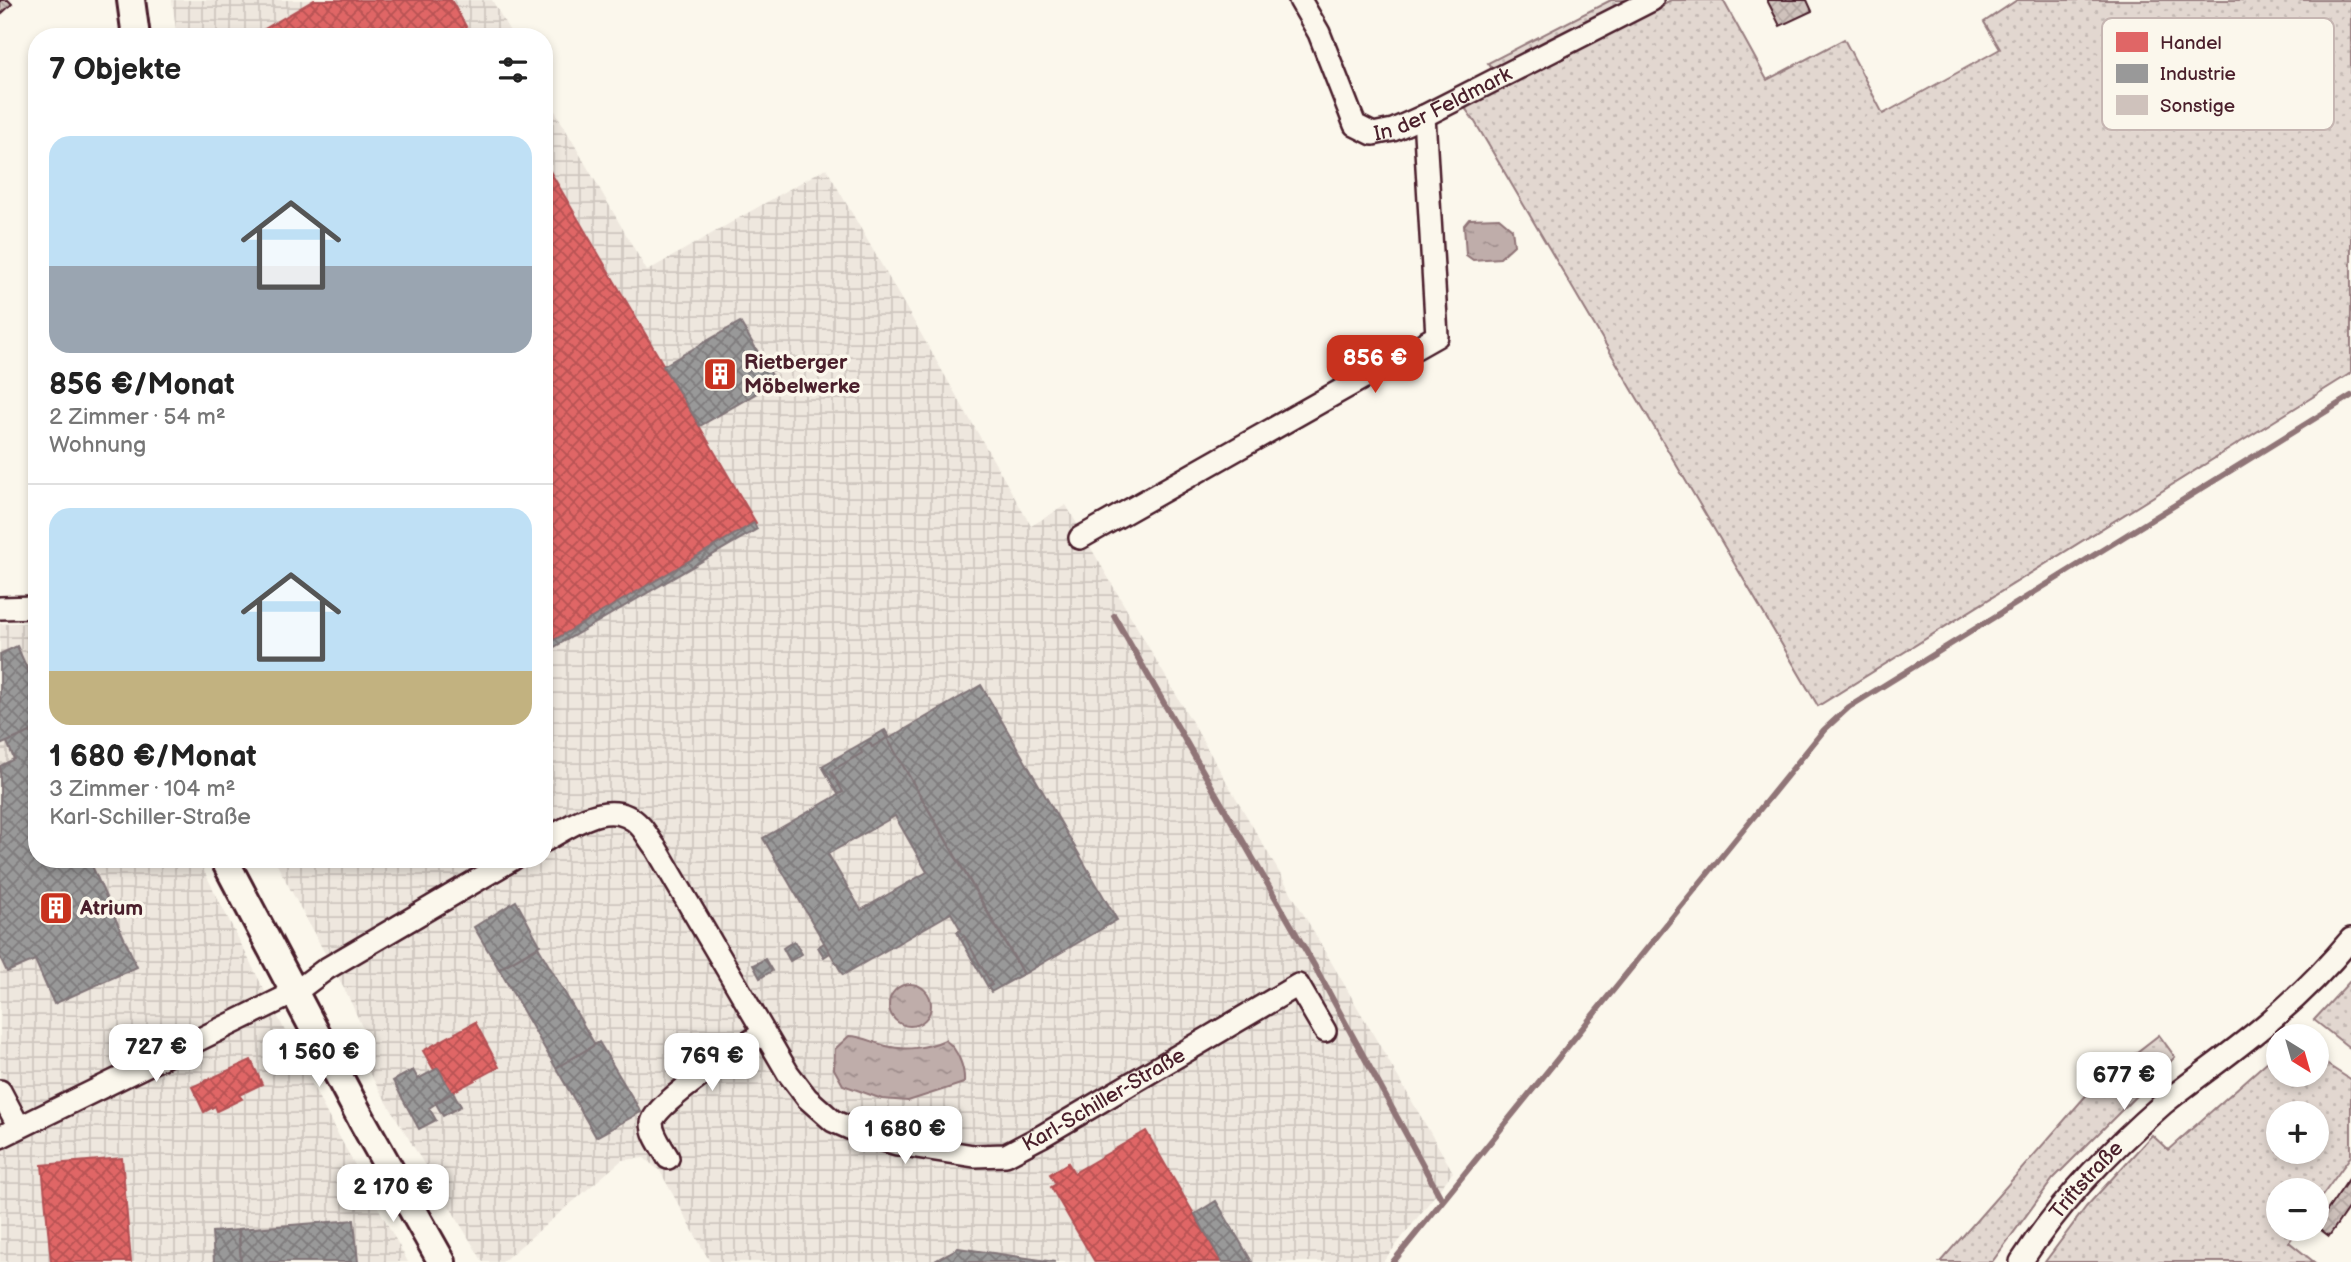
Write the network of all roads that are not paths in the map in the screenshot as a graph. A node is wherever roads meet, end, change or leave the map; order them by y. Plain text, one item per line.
1 (131, 0) edge
2 (1300, 0) edge
3 (1651, 0) edge
4 (135, 28) edge
5 (1424, 116) junction
6 (1080, 538) dead end
7 (28, 607) edge
8 (0, 608) edge
9 (553, 836) edge
10 (229, 868) edge
11 (498, 868) edge
12 (2351, 939) edge
13 (294, 993) junction
14 (1325, 1031) dead end
15 (763, 1033) junction
16 (0, 1091) edge
17 (10, 1132) edge
18 (668, 1158) dead end
19 (442, 1262) edge
20 (2021, 1262) edge

1 - 4 main road
2 - 5 street, In der Feldmark
3 - 5 street, In der Feldmark
5 - 6 street
7 - 8 street
9 - 15 street, Karl-Schiller-Straße
10 - 13 main road
11 - 13 street
12 - 20 street, Triftstraße
13 - 17 street
13 - 19 main road
14 - 15 street, Karl-Schiller-Straße
15 - 18 street
16 - 17 street

